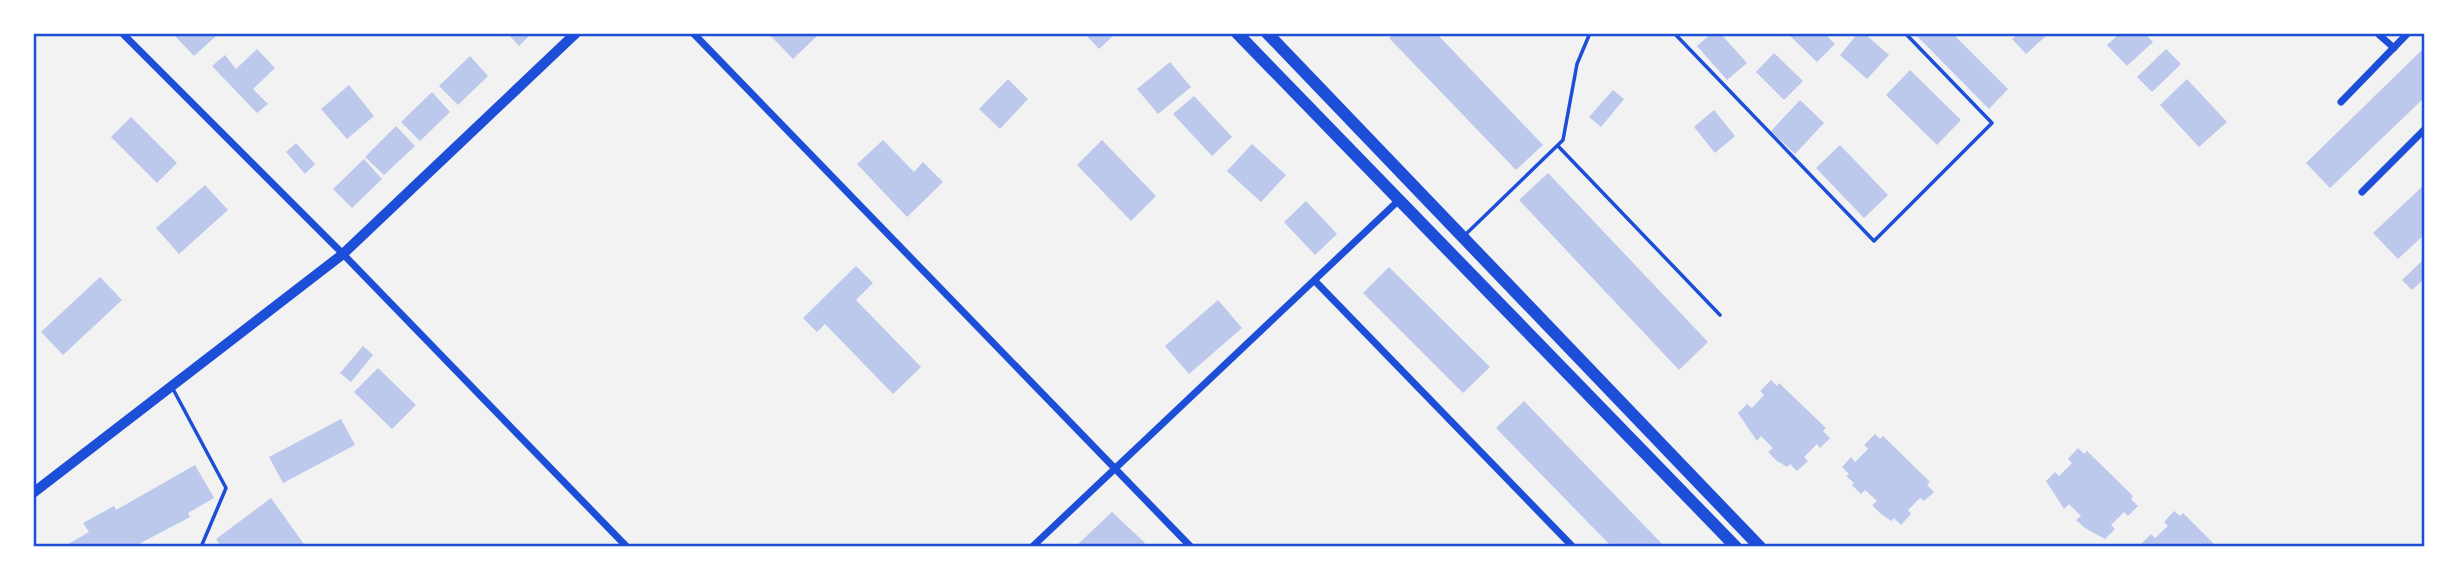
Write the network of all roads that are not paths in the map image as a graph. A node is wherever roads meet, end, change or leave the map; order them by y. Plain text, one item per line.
1 (122, 33) edge
2 (576, 33) edge
3 (693, 33) edge
4 (1237, 33) edge
5 (1267, 33) edge
6 (1590, 33) edge
7 (1674, 33) edge
8 (1905, 33) edge
9 (2377, 33) edge
10 (2408, 33) edge
11 (2394, 48) junction
12 (2341, 102) dead end
13 (2425, 129) edge
14 (1558, 146) junction
15 (2362, 192) dead end
16 (1398, 201) junction
17 (1461, 239) junction
18 (343, 254) junction
19 (1315, 281) junction
20 (1720, 315) dead end
21 (171, 386) junction
22 (1115, 468) junction
23 (33, 493) edge
24 (201, 547) edge
25 (627, 547) edge
26 (1032, 547) edge
27 (1191, 547) edge
28 (1573, 547) edge
29 (1736, 547) edge
30 (1760, 547) edge

1 - 18 street
2 - 18 street
3 - 22 street
4 - 16 main road
5 - 17 main road
6 - 14 lane
7 - 8 lane
9 - 11 street
10 - 11 street
11 - 12 street
13 - 15 street
14 - 17 lane
14 - 20 lane
16 - 19 street
16 - 29 main road
17 - 30 main road
18 - 21 street
18 - 25 street
19 - 22 street
19 - 28 street
21 - 23 street
21 - 24 lane
22 - 26 street
22 - 27 street

